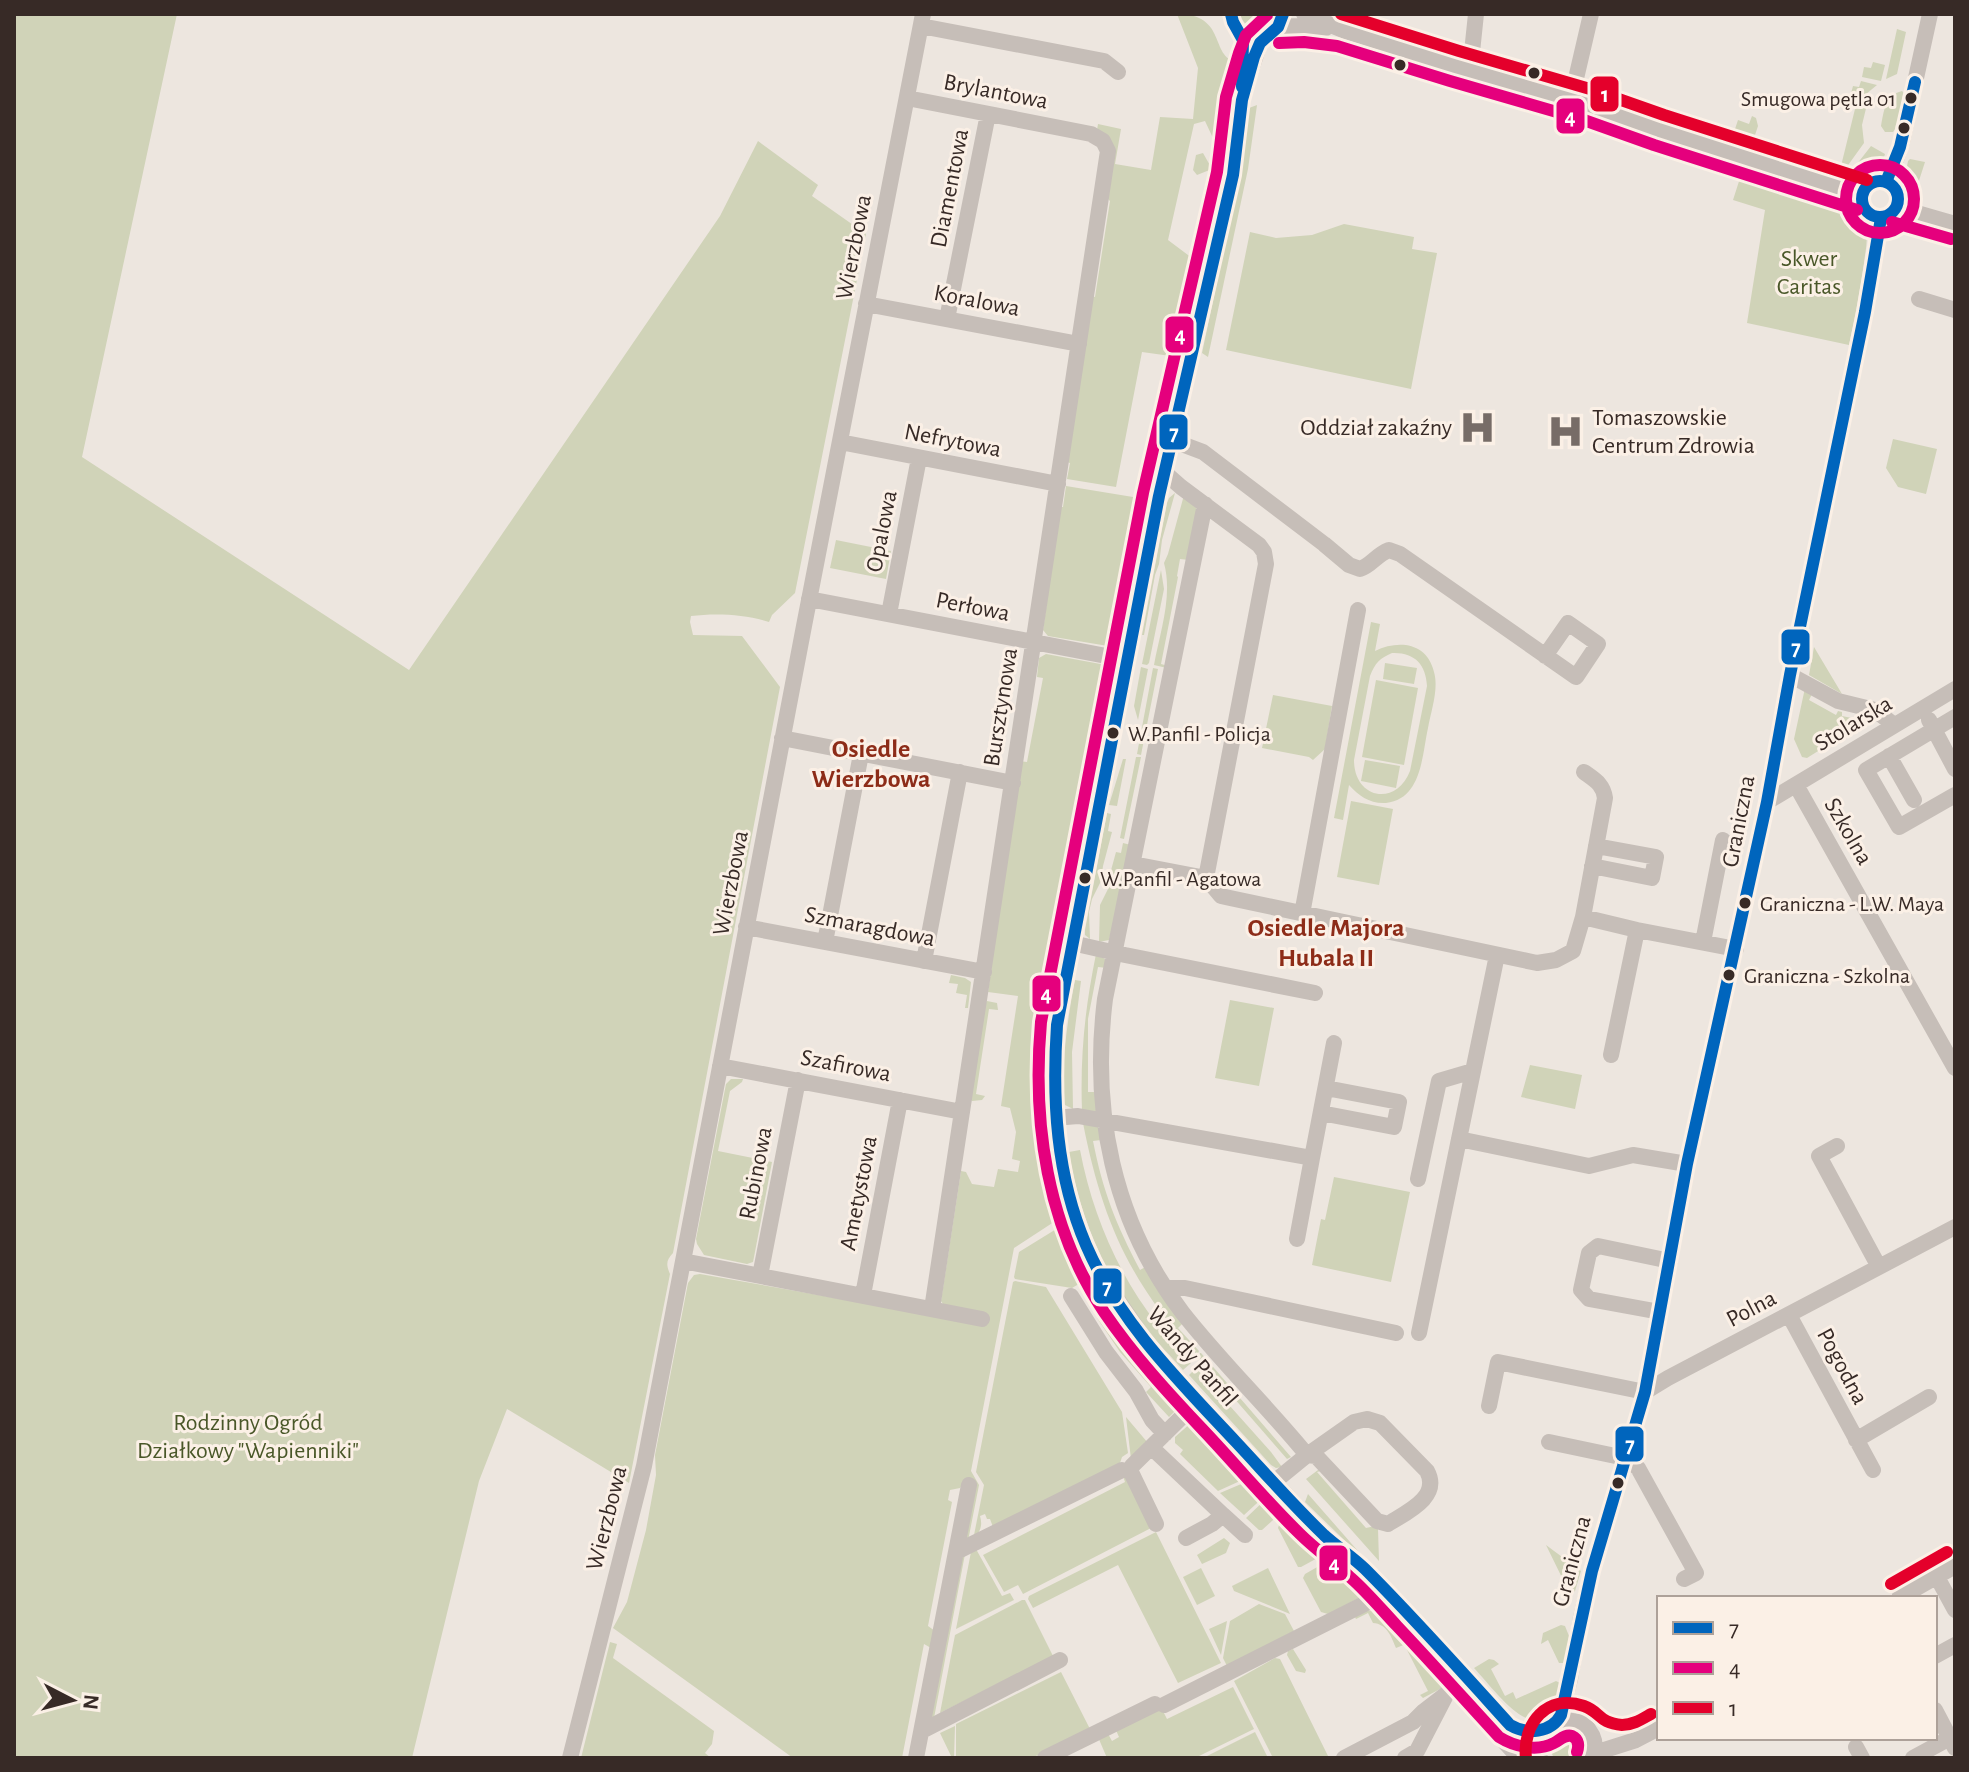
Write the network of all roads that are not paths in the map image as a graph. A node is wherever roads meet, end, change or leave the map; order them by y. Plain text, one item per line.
1 (1304, 14) edge
2 (1458, 14) edge
3 (1591, 14) edge
4 (1930, 14) edge
5 (1476, 16) edge
6 (1232, 18) edge
7 (922, 20) edge
8 (1276, 26) edge
9 (1340, 30) junction
10 (1470, 71) junction
11 (1118, 72) dead end
12 (907, 98) junction
13 (1242, 100) junction
14 (1571, 100) junction
15 (988, 114) junction
16 (1077, 131) joint
17 (1886, 182) junction
18 (1862, 195) junction
19 (1896, 207) junction
20 (1881, 218) junction
21 (1955, 224) edge
22 (1919, 299) dead end
23 (866, 304) junction
24 (1955, 310) edge
25 (947, 319) junction
26 (1079, 344) junction
27 (1171, 440) junction
28 (840, 442) junction
29 (919, 458) junction
30 (1164, 472) junction
31 (1058, 484) junction
32 (1205, 504) junction
33 (809, 599) junction
34 (1358, 610) dead end
35 (889, 614) junction
36 (1034, 642) junction
37 (1545, 656) dead end
38 (1127, 660) junction
39 (1790, 675) junction
40 (1955, 689) edge
41 (1922, 709) junction
42 (1955, 717) edge
43 (1894, 725) junction
44 (1934, 729) junction
45 (782, 738) junction
46 (861, 754) junction
47 (1775, 754) junction
48 (1889, 756) junction
49 (1955, 769) edge
50 (960, 772) junction
51 (1584, 772) dead end
52 (1013, 783) junction
53 (1786, 785) junction
54 (1955, 795) edge
55 (1914, 800) dead end
56 (1723, 840) dead end
57 (1596, 846) junction
58 (1133, 864) junction
59 (1592, 866) junction
60 (1206, 878) junction
61 (1302, 914) junction
62 (1583, 917) junction
63 (746, 927) junction
64 (1637, 930) junction
65 (825, 942) junction
66 (1703, 942) junction
67 (1072, 943) junction
68 (1736, 949) junction
69 (1115, 952) junction
70 (1497, 955) junction
71 (924, 961) junction
72 (984, 972) junction
73 (1315, 993) dead end
74 (1334, 1043) dead end
75 (1611, 1055) dead end
76 (720, 1066) junction
77 (1955, 1068) edge
78 (1473, 1071) junction
79 (798, 1080) junction
80 (1326, 1088) junction
81 (900, 1100) junction
82 (962, 1112) junction
83 (1321, 1113) junction
84 (1054, 1118) junction
85 (1104, 1120) junction
86 (1459, 1139) junction
87 (1837, 1146) dead end
88 (1312, 1158) junction
89 (1687, 1164) junction
90 (1418, 1179) dead end
91 (1955, 1227) edge
92 (1297, 1239) dead end
93 (683, 1261) junction
94 (1670, 1261) junction
95 (1879, 1267) junction
96 (760, 1276) junction
97 (1165, 1288) junction
98 (863, 1295) junction
99 (1071, 1296) dead end
100 (932, 1309) junction
101 (1660, 1312) junction
102 (1789, 1315) junction
103 (982, 1319) dead end
104 (1396, 1333) dead end
105 (1419, 1333) dead end
106 (1645, 1392) junction
107 (1929, 1397) dead end
108 (1198, 1401) junction
109 (1489, 1406) dead end
110 (1165, 1434) junction
111 (1856, 1440) junction
112 (1549, 1442) dead end
113 (1151, 1447) junction
114 (1307, 1455) junction
115 (1625, 1458) junction
116 (1122, 1470) dead end
117 (1873, 1470) dead end
118 (1274, 1482) junction
119 (969, 1485) dead end
120 (1223, 1515) junction
121 (1156, 1524) dead end
122 (1245, 1535) dead end
123 (1186, 1538) dead end
124 (956, 1552) junction
125 (1955, 1566) edge
126 (1937, 1577) junction
127 (1684, 1579) dead end
128 (1382, 1595) junction
129 (1903, 1596) edge
130 (1955, 1610) edge
131 (1955, 1645) edge
132 (1937, 1655) edge
133 (1060, 1660) dead end
134 (1570, 1679) junction
135 (1455, 1681) junction
136 (1937, 1714) edge
137 (1552, 1725) junction
138 (1584, 1727) junction
139 (1657, 1729) edge
140 (922, 1731) junction
141 (1494, 1731) junction
142 (1626, 1742) junction
143 (1952, 1743) edge
144 (1541, 1754) edge
145 (1594, 1755) edge
146 (570, 1758) edge
147 (916, 1758) edge
148 (1045, 1758) edge
149 (1344, 1758) edge
150 (1405, 1758) edge
151 (1519, 1758) edge
152 (1913, 1758) edge

1 - 9 street
2 - 5 street
3 - 14 street
4 - 17 street
5 - 10 street
6 - 8 street
6 - 13 street, Wandy Panfil
7 - 11 street
7 - 12 street, Wierzbowa
8 - 9 street
8 - 13 street, Wandy Panfil
9 - 10 street
10 - 14 street
12 - 15 street, Brylantowa
12 - 23 street, Wierzbowa
13 - 27 street, Wandy Panfil
14 - 18 street
15 - 16 street, Brylantowa
15 - 25 street, Diamentowa
16 - 26 street, Bursztynowa
17 - 18 street
17 - 19 street
18 - 20 street
19 - 20 street
19 - 21 street
20 - 39 street, Graniczna
22 - 24 street
23 - 25 street, Koralowa
23 - 28 street, Wierzbowa
25 - 26 street, Koralowa
26 - 31 street, Bursztynowa
27 - 30 street, Wandy Panfil
27 - 37 street
28 - 29 street, Nefrytowa
28 - 33 street, Wierzbowa
29 - 31 street, Nefrytowa
29 - 35 street, Opalowa
30 - 32 street
30 - 38 street, Wandy Panfil
31 - 36 street, Bursztynowa
32 - 58 street
32 - 60 street
33 - 35 street, Perłowa
33 - 45 street, Wierzbowa
34 - 61 street
35 - 36 street, Perłowa
36 - 38 street, Perłowa
36 - 52 street, Bursztynowa
38 - 67 street, Wandy Panfil
39 - 43 street
39 - 47 street, Graniczna
40 - 41 street, Stolarska
41 - 43 street, Stolarska
41 - 44 street, Stolarska
42 - 44 street, Stolarska
43 - 53 street, Stolarska
44 - 48 street, Stolarska
44 - 49 street, Stolarska
45 - 46 street
45 - 63 street, Wierzbowa
46 - 50 street
46 - 65 street
47 - 53 street, Graniczna
47 - 53 street, Stolarska
48 - 54 street, Stolarska
48 - 55 street, Stolarska
50 - 52 street
50 - 71 street
51 - 57 street
52 - 72 street, Bursztynowa
53 - 68 street, Graniczna
53 - 77 street, Szkolna
56 - 66 street, Graniczna
57 - 59 street
57 - 59 street
58 - 60 street
58 - 69 street
59 - 62 street
60 - 61 street
61 - 70 street
62 - 64 street
62 - 70 street
63 - 65 street, Szmaragdowa
63 - 76 street, Wierzbowa
64 - 66 street
64 - 75 street
65 - 71 street, Szmaragdowa
66 - 68 street
67 - 69 street
67 - 84 street, Wandy Panfil
68 - 89 street, Graniczna
69 - 73 street
69 - 85 street
70 - 78 street
71 - 72 street, Szmaragdowa
72 - 82 street, Bursztynowa
74 - 80 street
76 - 79 street, Szafirowa
76 - 93 street, Wierzbowa
78 - 86 street
78 - 90 street
79 - 81 street, Szafirowa
79 - 96 street, Rubinowa
80 - 83 street
80 - 83 street
81 - 82 street, Szafirowa
81 - 98 street, Ametystowa
82 - 100 street, Bursztynowa
83 - 88 street
84 - 85 street
84 - 108 street, Wandy Panfil
85 - 88 street
85 - 97 street
86 - 89 street
86 - 105 street
87 - 95 street
88 - 92 street
89 - 94 street, Graniczna
91 - 95 street, Polna
93 - 96 street
93 - 146 street, Wierzbowa
94 - 101 street, Graniczna
94 - 101 street
95 - 102 street, Polna
96 - 98 street
97 - 104 street
97 - 114 street
98 - 100 street
99 - 110 street
100 - 103 street
101 - 106 street, Graniczna
102 - 106 street, Polna
102 - 111 street, Pogodna
106 - 109 street
106 - 115 street, Graniczna
107 - 111 street, Pogodna
108 - 110 street
108 - 118 street, Wandy Panfil
110 - 113 street
111 - 117 street, Pogodna
112 - 115 street
113 - 120 street
113 - 121 street
114 - 114 street
114 - 118 street
115 - 127 street
115 - 134 street, Graniczna
116 - 124 street
118 - 128 street, Wandy Panfil
119 - 124 street
120 - 122 street
120 - 123 street
124 - 140 street
125 - 126 street
126 - 129 street
126 - 130 street
128 - 135 street, Wandy Panfil
128 - 148 street
131 - 132 street
133 - 140 street
134 - 137 street, Graniczna
134 - 138 street, Graniczna
135 - 137 street, Wandy Panfil
135 - 141 street, Wandy Panfil
135 - 149 street
135 - 150 street
136 - 143 street
137 - 138 street, Wandy Panfil
137 - 144 street, Graniczna
138 - 142 street, Wandy Panfil
138 - 145 street, Graniczna
139 - 142 street
140 - 147 street
141 - 144 street, Wandy Panfil
141 - 151 street
142 - 145 street
143 - 152 street

